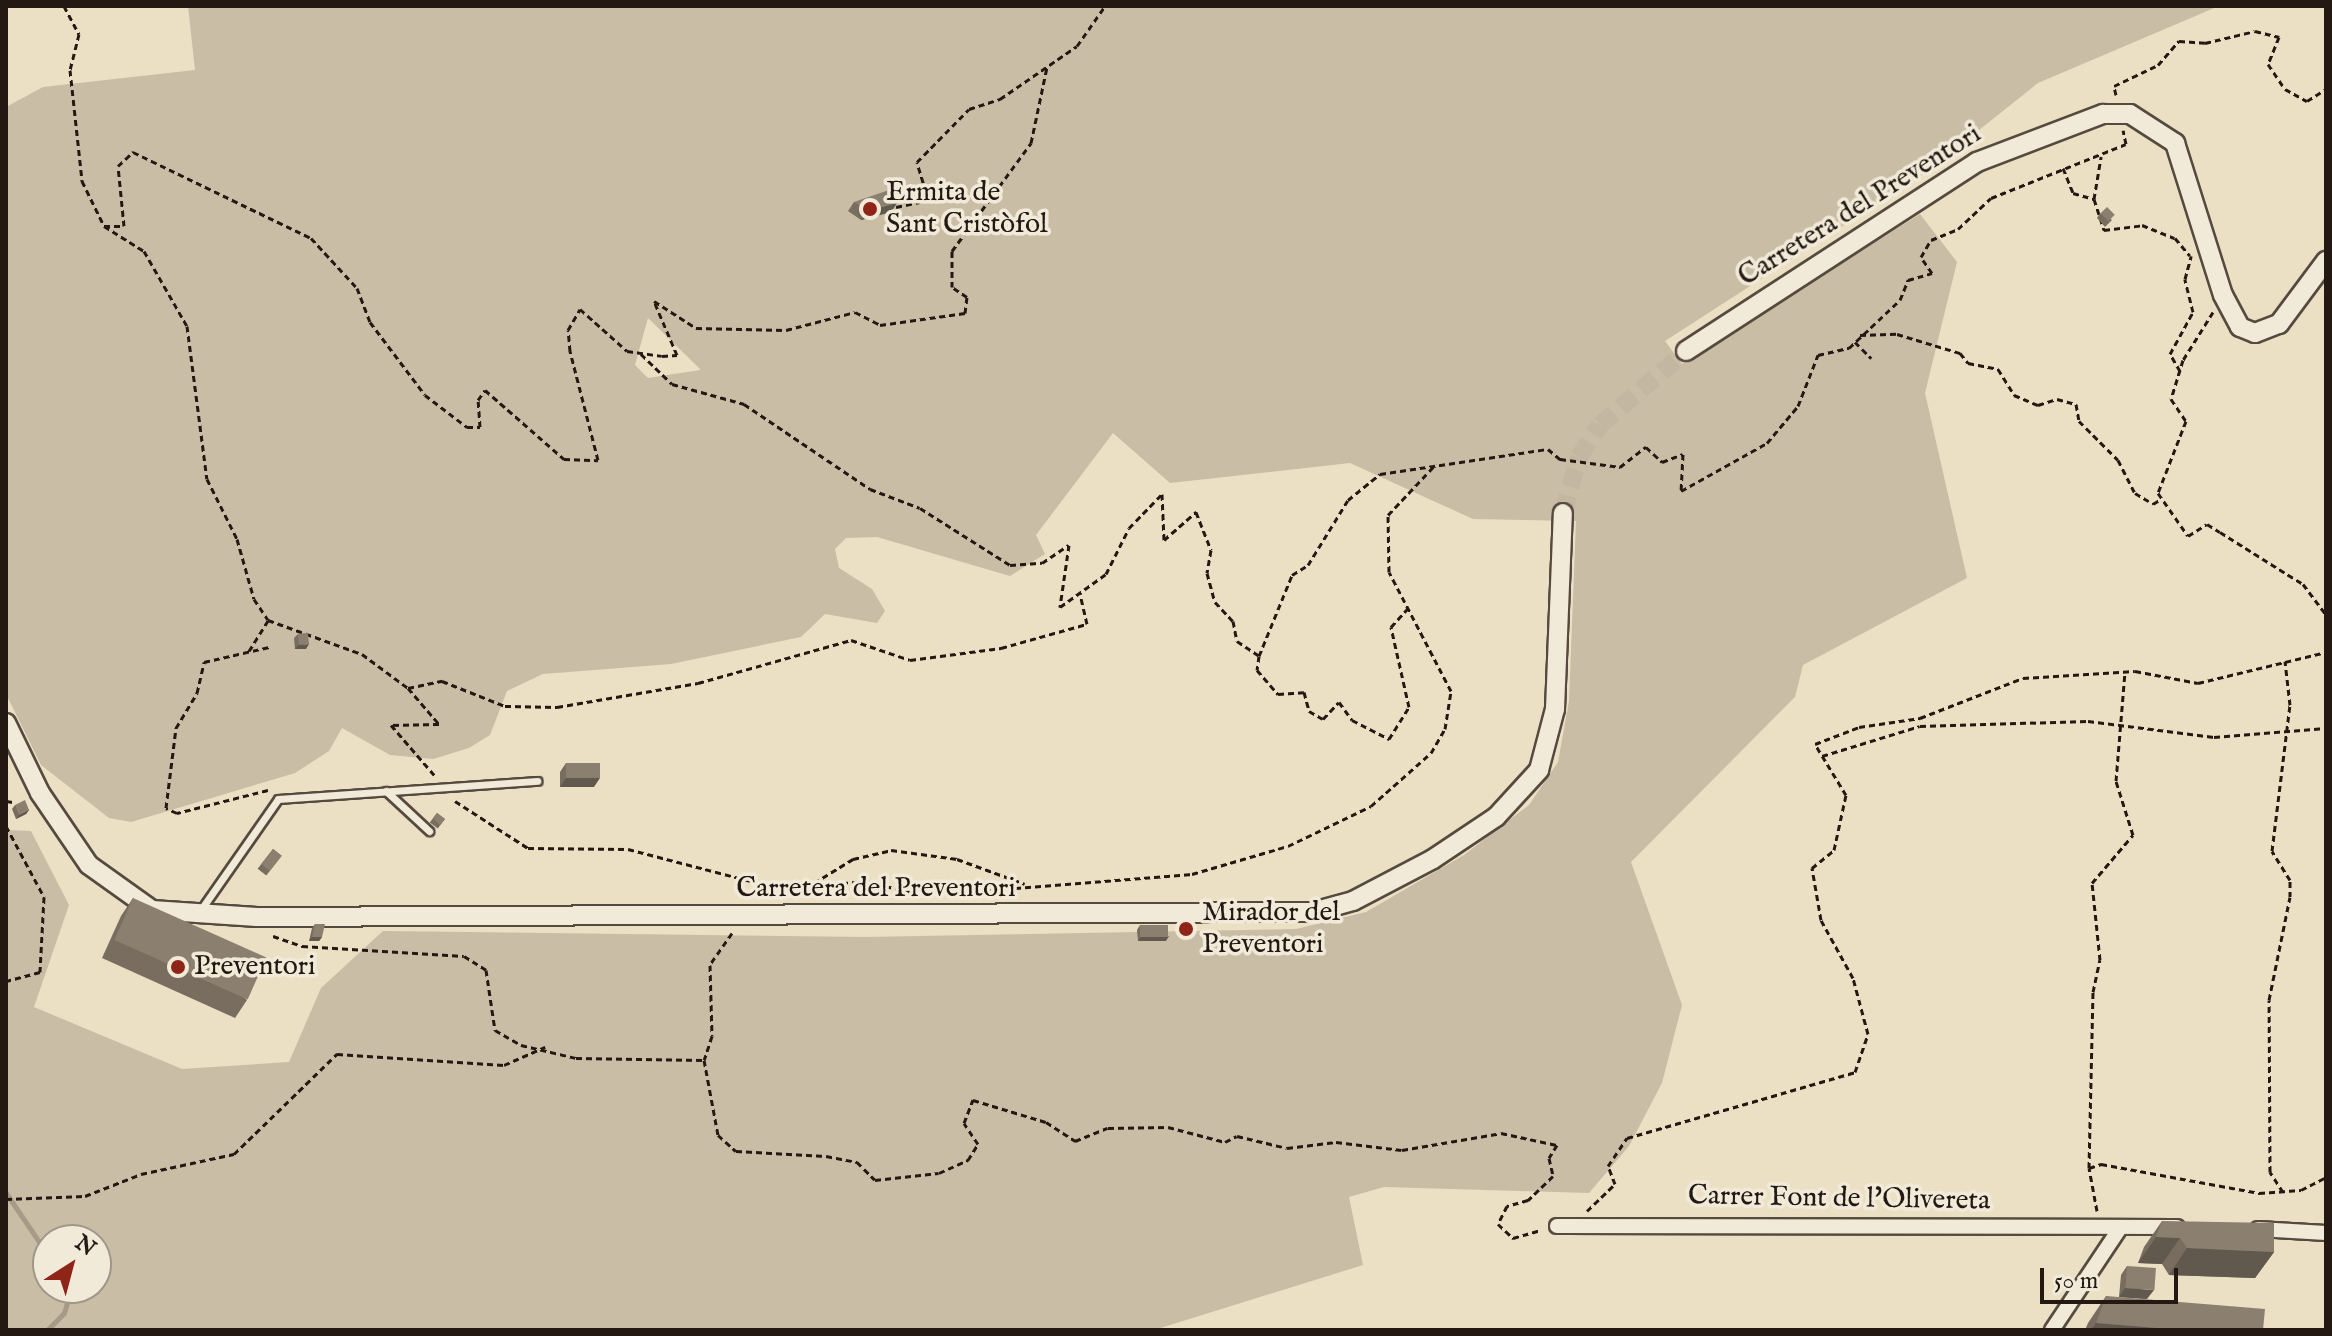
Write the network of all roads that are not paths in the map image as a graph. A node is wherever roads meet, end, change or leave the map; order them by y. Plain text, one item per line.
1 (2326, 261) edge
2 (1686, 351) tunnel mouth
3 (1563, 513) tunnel mouth
4 (6, 723) edge
5 (537, 781) dead end
6 (386, 791) junction
7 (429, 831) dead end
8 (199, 913) junction
9 (1557, 1226) road end
10 (2196, 1227) edge
11 (2120, 1228) junction
12 (2240, 1228) edge
13 (2326, 1233) edge
14 (2052, 1330) edge

1 - 2 street, Carretera del Preventori
3 - 8 street, Carretera del Preventori
4 - 8 street, Carretera del Preventori
5 - 6 lane
6 - 7 lane
6 - 8 lane
9 - 11 street, Carrer Font de l'Olivereta
10 - 11 street, Carrer Font de l'Olivereta
11 - 14 street
12 - 13 street

